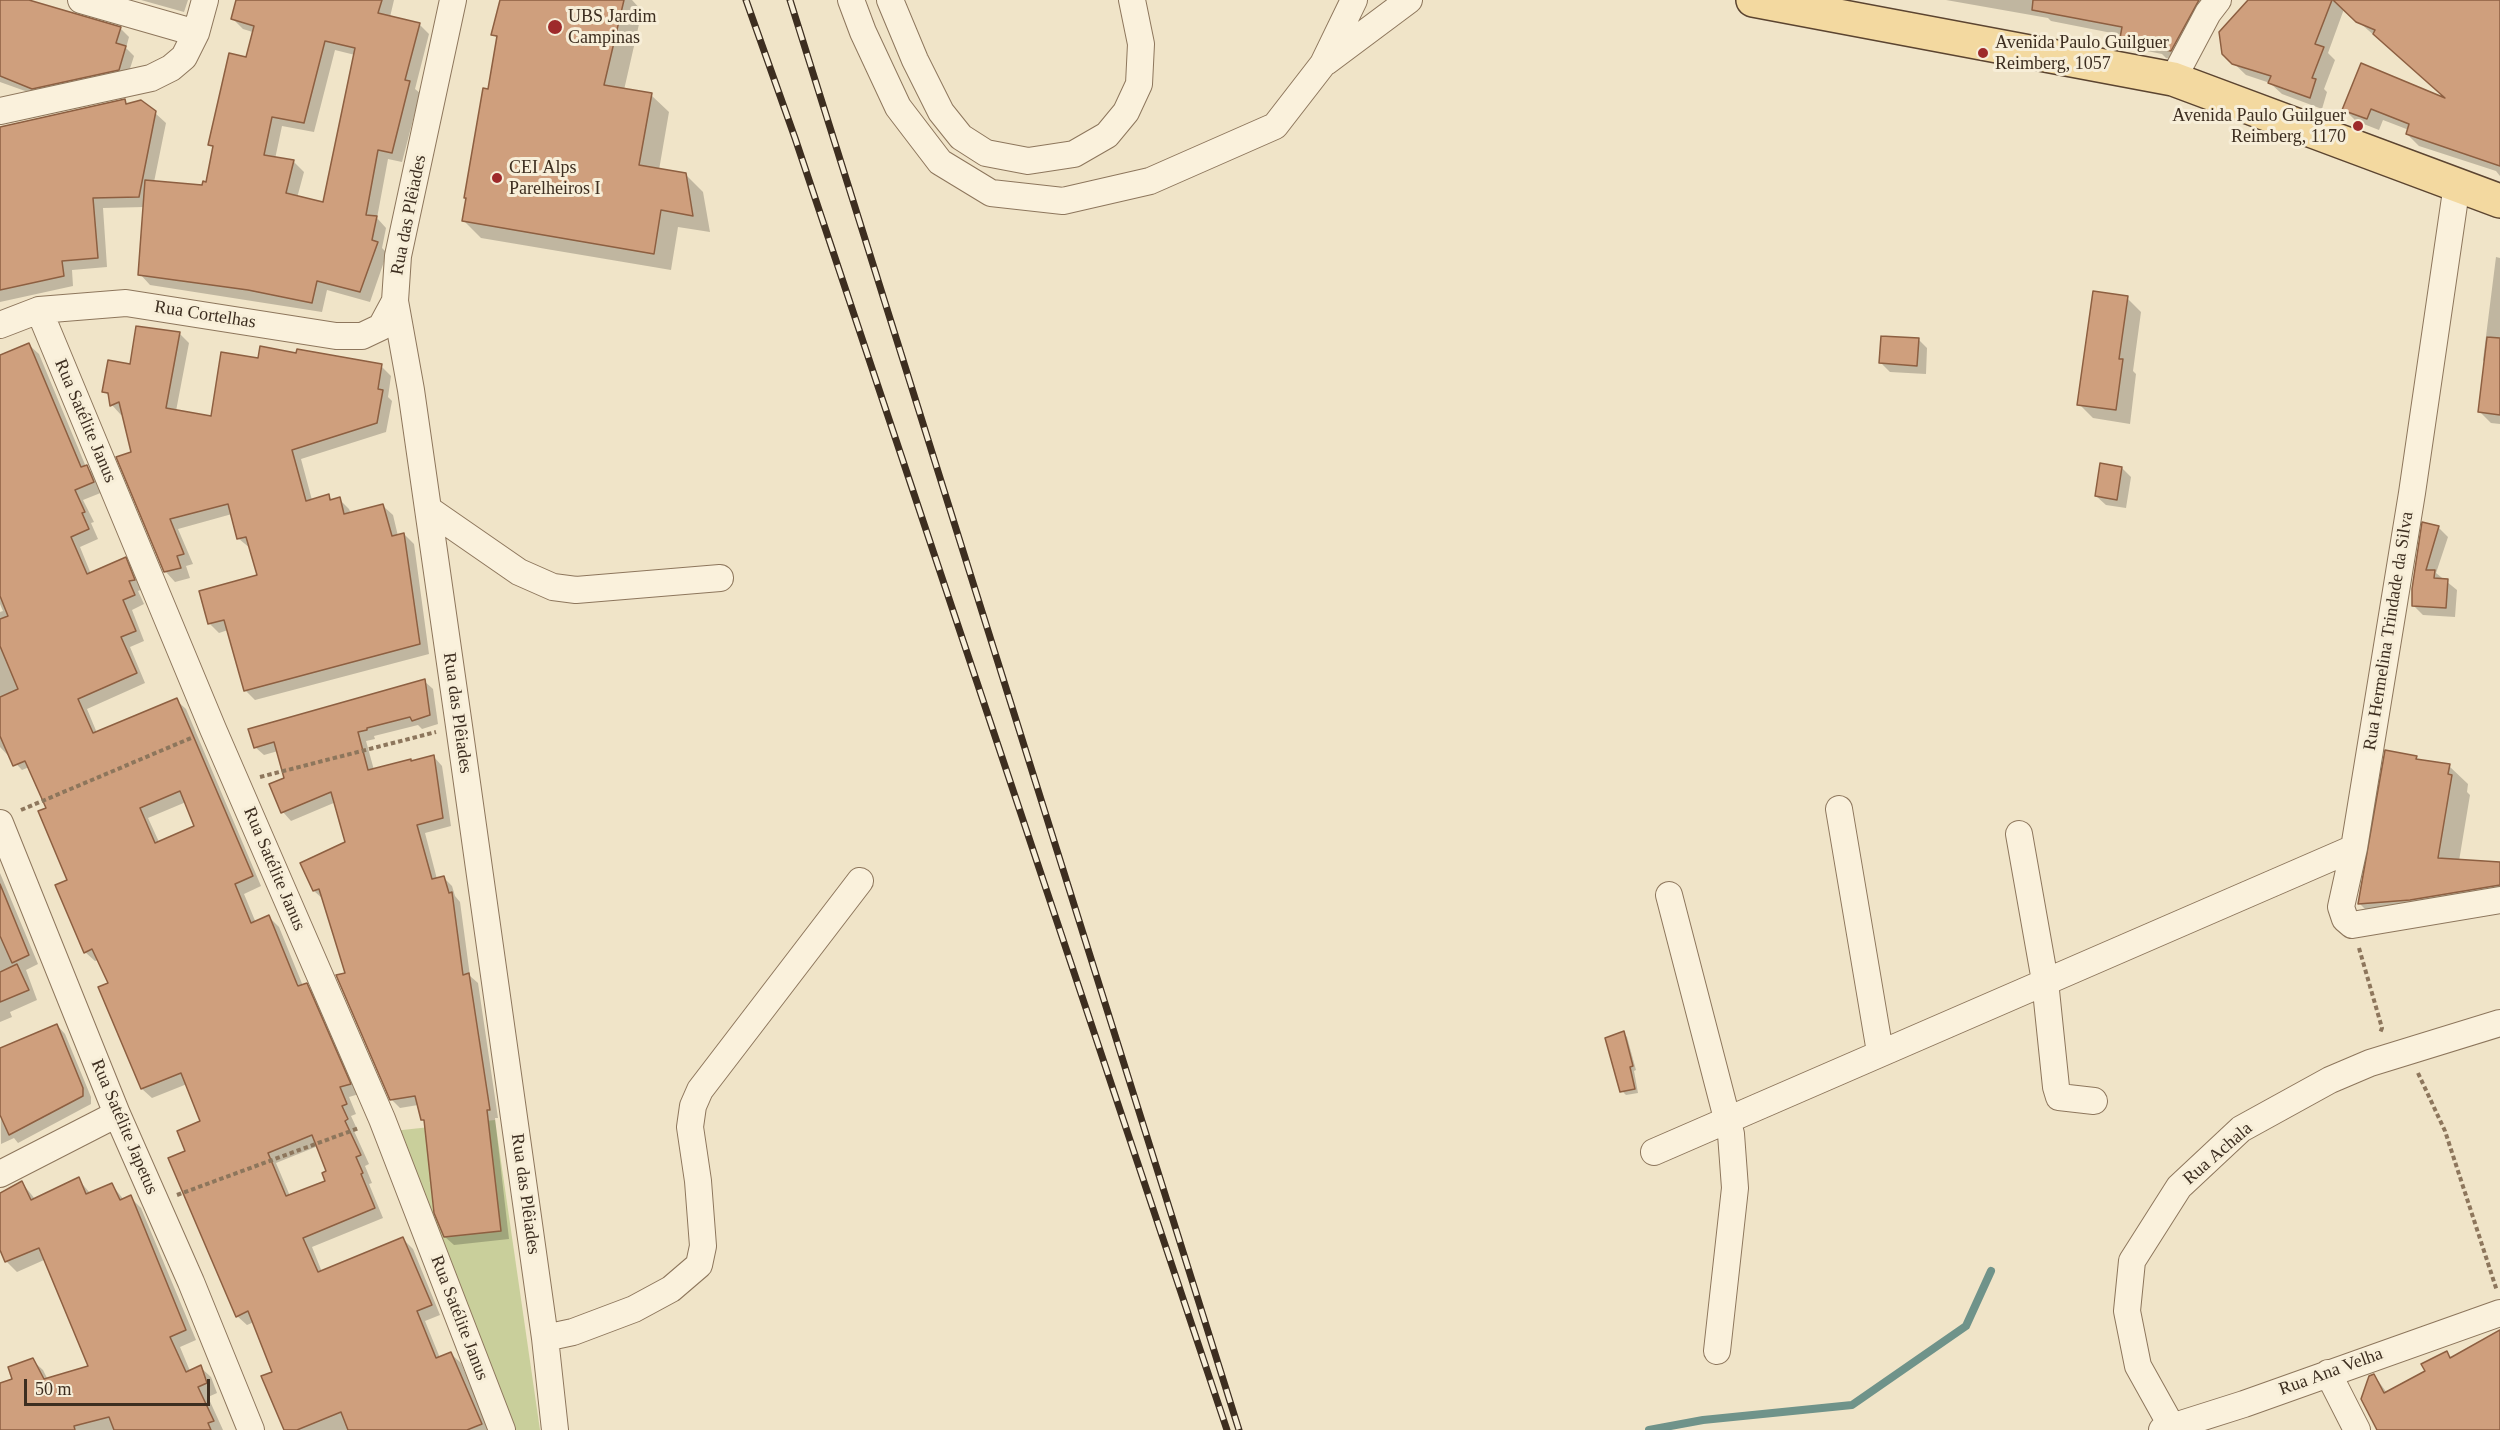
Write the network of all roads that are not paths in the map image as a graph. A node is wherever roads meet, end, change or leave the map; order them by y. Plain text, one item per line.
1 (81, 0) edge
2 (205, 0) edge
3 (453, 0) edge
4 (851, 0) edge
5 (891, 0) edge
6 (1132, 0) edge
7 (1354, 0) edge
8 (1409, 0) edge
9 (1753, 0) edge
10 (2218, 0) edge
11 (196, 33) junction
12 (1323, 64) junction
13 (2173, 79) junction
14 (0, 111) edge
15 (2457, 184) junction
16 (2500, 201) edge
17 (395, 301) junction
18 (39, 310) junction
19 (0, 325) edge
20 (428, 509) junction
21 (720, 579) dead end
22 (1839, 809) dead end
23 (5, 819) edge
24 (2019, 834) dead end
25 (2354, 848) junction
26 (860, 881) dead end
27 (1669, 895) dead end
28 (2500, 900) edge
29 (2045, 981) junction
30 (2500, 1023) edge
31 (1880, 1052) junction
32 (2094, 1101) dead end
33 (117, 1114) junction
34 (1727, 1120) junction
35 (1654, 1152) dead end
36 (0, 1174) edge
37 (2500, 1313) edge
38 (545, 1338) junction
39 (1717, 1351) dead end
40 (2328, 1373) junction
41 (2167, 1428) edge
42 (251, 1430) edge
43 (502, 1430) edge
44 (555, 1430) edge
45 (2357, 1430) edge

1 - 11 street
2 - 11 street
3 - 17 street, Rua das Plêiades
4 - 12 street
5 - 6 street
7 - 12 street
8 - 12 street
9 - 13 main road
10 - 13 street
11 - 14 street
13 - 15 main road
15 - 16 main road
15 - 25 street, Rua Hermelina Trindade da Silva
17 - 18 street, Rua Cortelhas
17 - 20 street, Rua das Plêiades
18 - 19 street, Rua Cortelhas
18 - 43 street, Rua Satélite Janus
20 - 21 street
20 - 38 street, Rua das Plêiades
22 - 31 street
23 - 33 street, Rua Satélite Japetus
24 - 29 street
25 - 28 street, Rua Hermelina Trindade da Silva
25 - 29 street
26 - 38 street
27 - 34 street
29 - 31 street
29 - 32 street
30 - 41 street, Rua Achala
31 - 34 street
33 - 36 street
33 - 42 street, Rua Satélite Japetus
34 - 35 street
34 - 39 street
37 - 40 street, Rua Ana Velha
38 - 44 street, Rua das Plêiades
40 - 41 street, Rua Ana Velha
40 - 45 street

